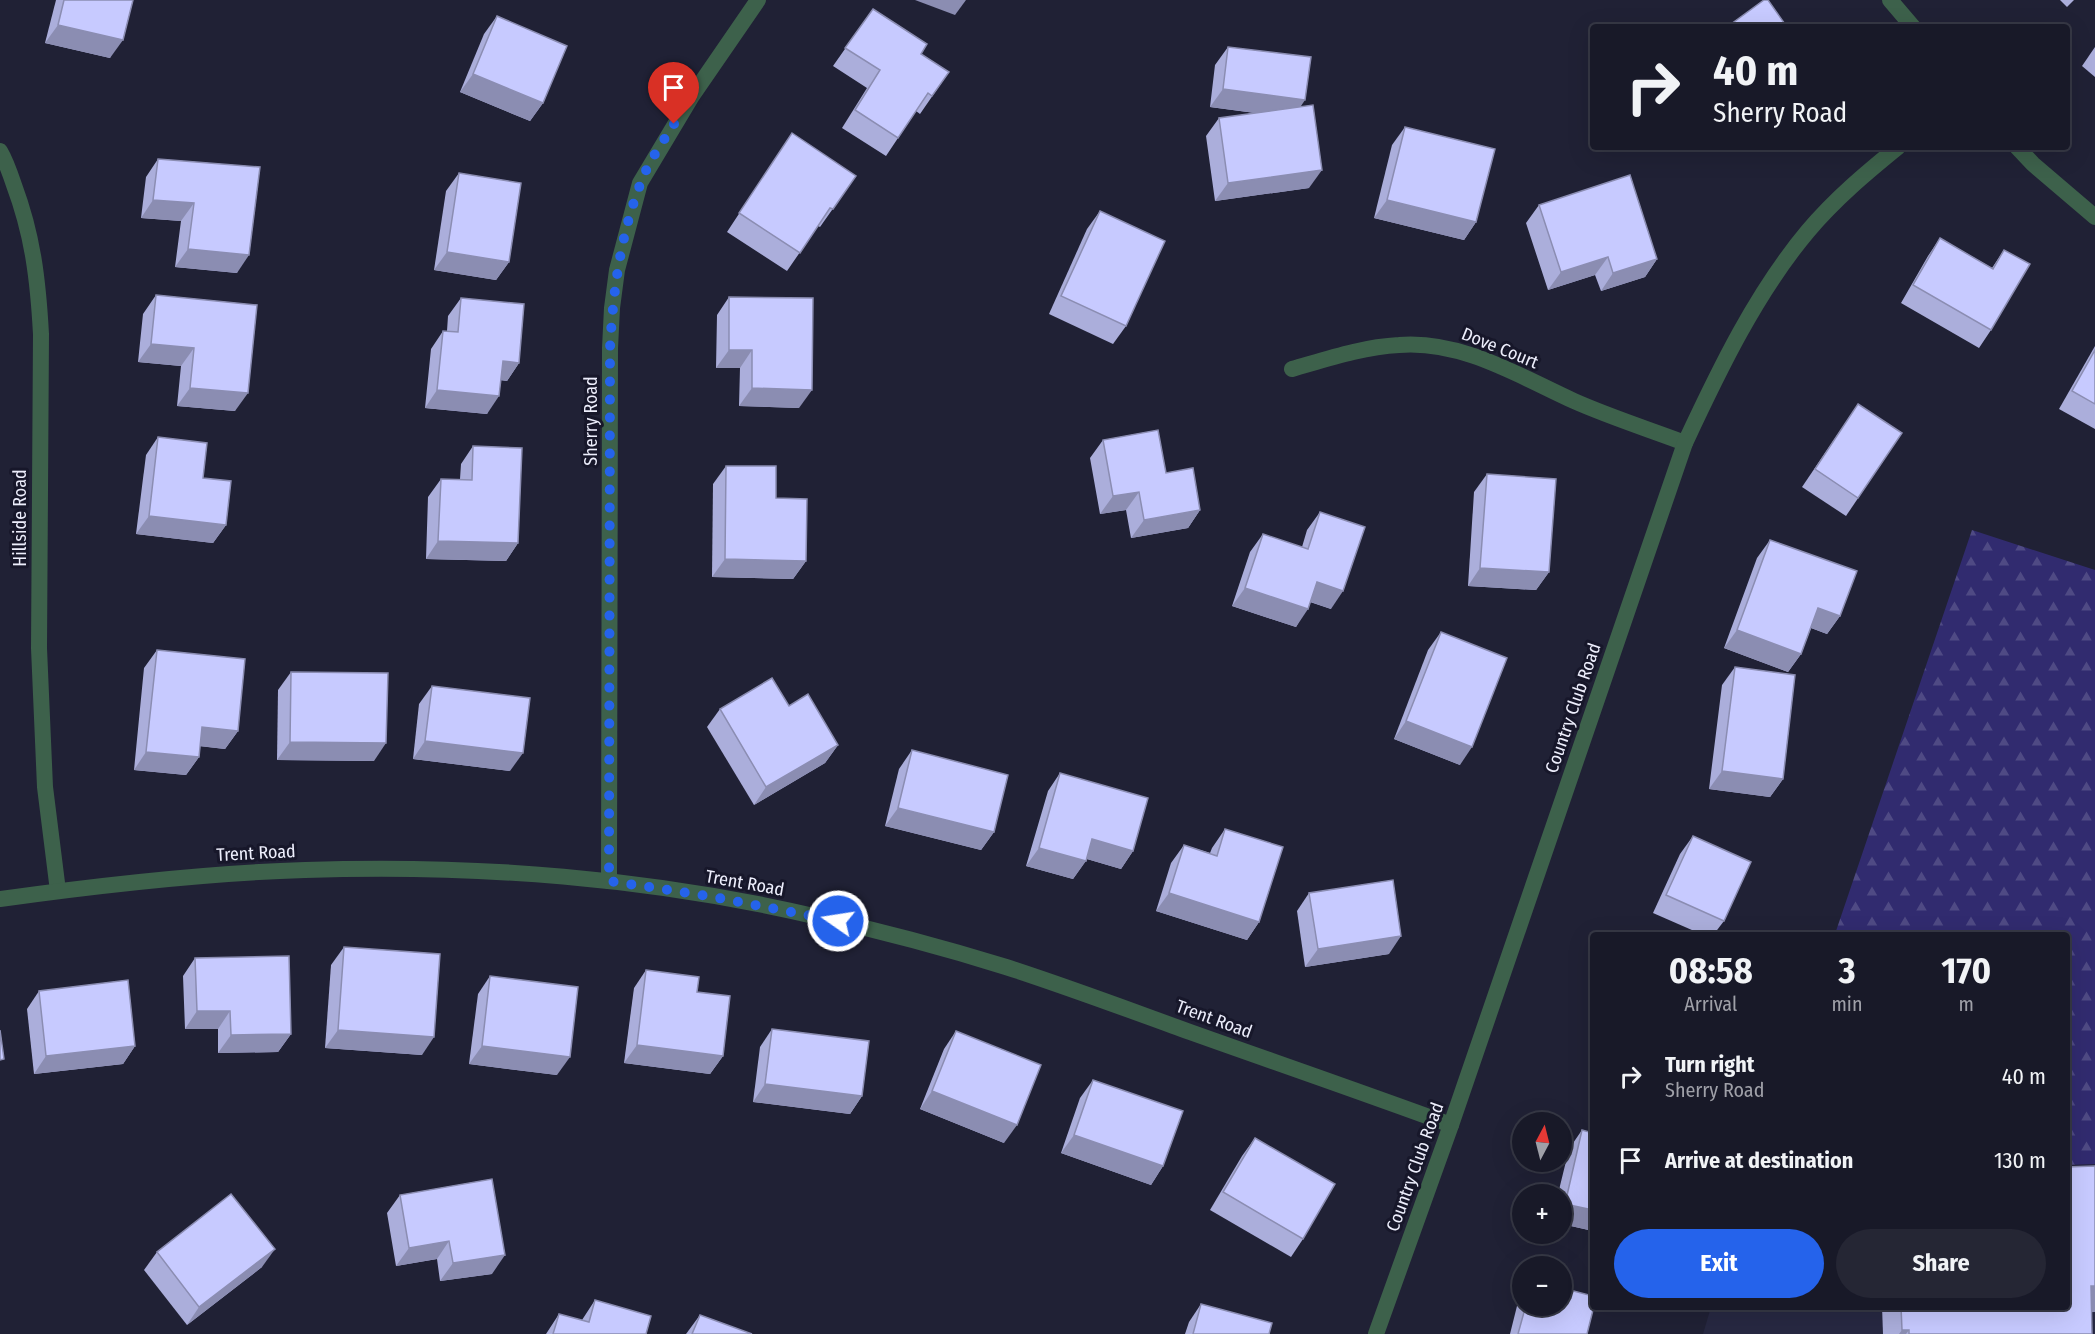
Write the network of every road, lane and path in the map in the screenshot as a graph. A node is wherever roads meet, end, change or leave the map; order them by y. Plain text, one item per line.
1 (758, 0) edge
2 (1890, 0) edge
3 (1910, 24) edge
4 (0, 150) edge
5 (1894, 150) edge
6 (2020, 150) edge
7 (2095, 217) edge
8 (1292, 369) dead end
9 (1685, 443) junction
10 (609, 881) junction
11 (58, 891) junction
12 (0, 899) edge
13 (1451, 1125) junction
14 (1376, 1334) edge

1 - 10 street, Sherry Road
2 - 3 street
4 - 11 street, Hillside Road
5 - 9 street, Country Club Road
6 - 7 street
8 - 9 street, Dove Court
9 - 13 street, Country Club Road
10 - 11 street, Trent Road
10 - 13 street, Trent Road
11 - 12 street, Trent Road
13 - 14 street, Country Club Road

